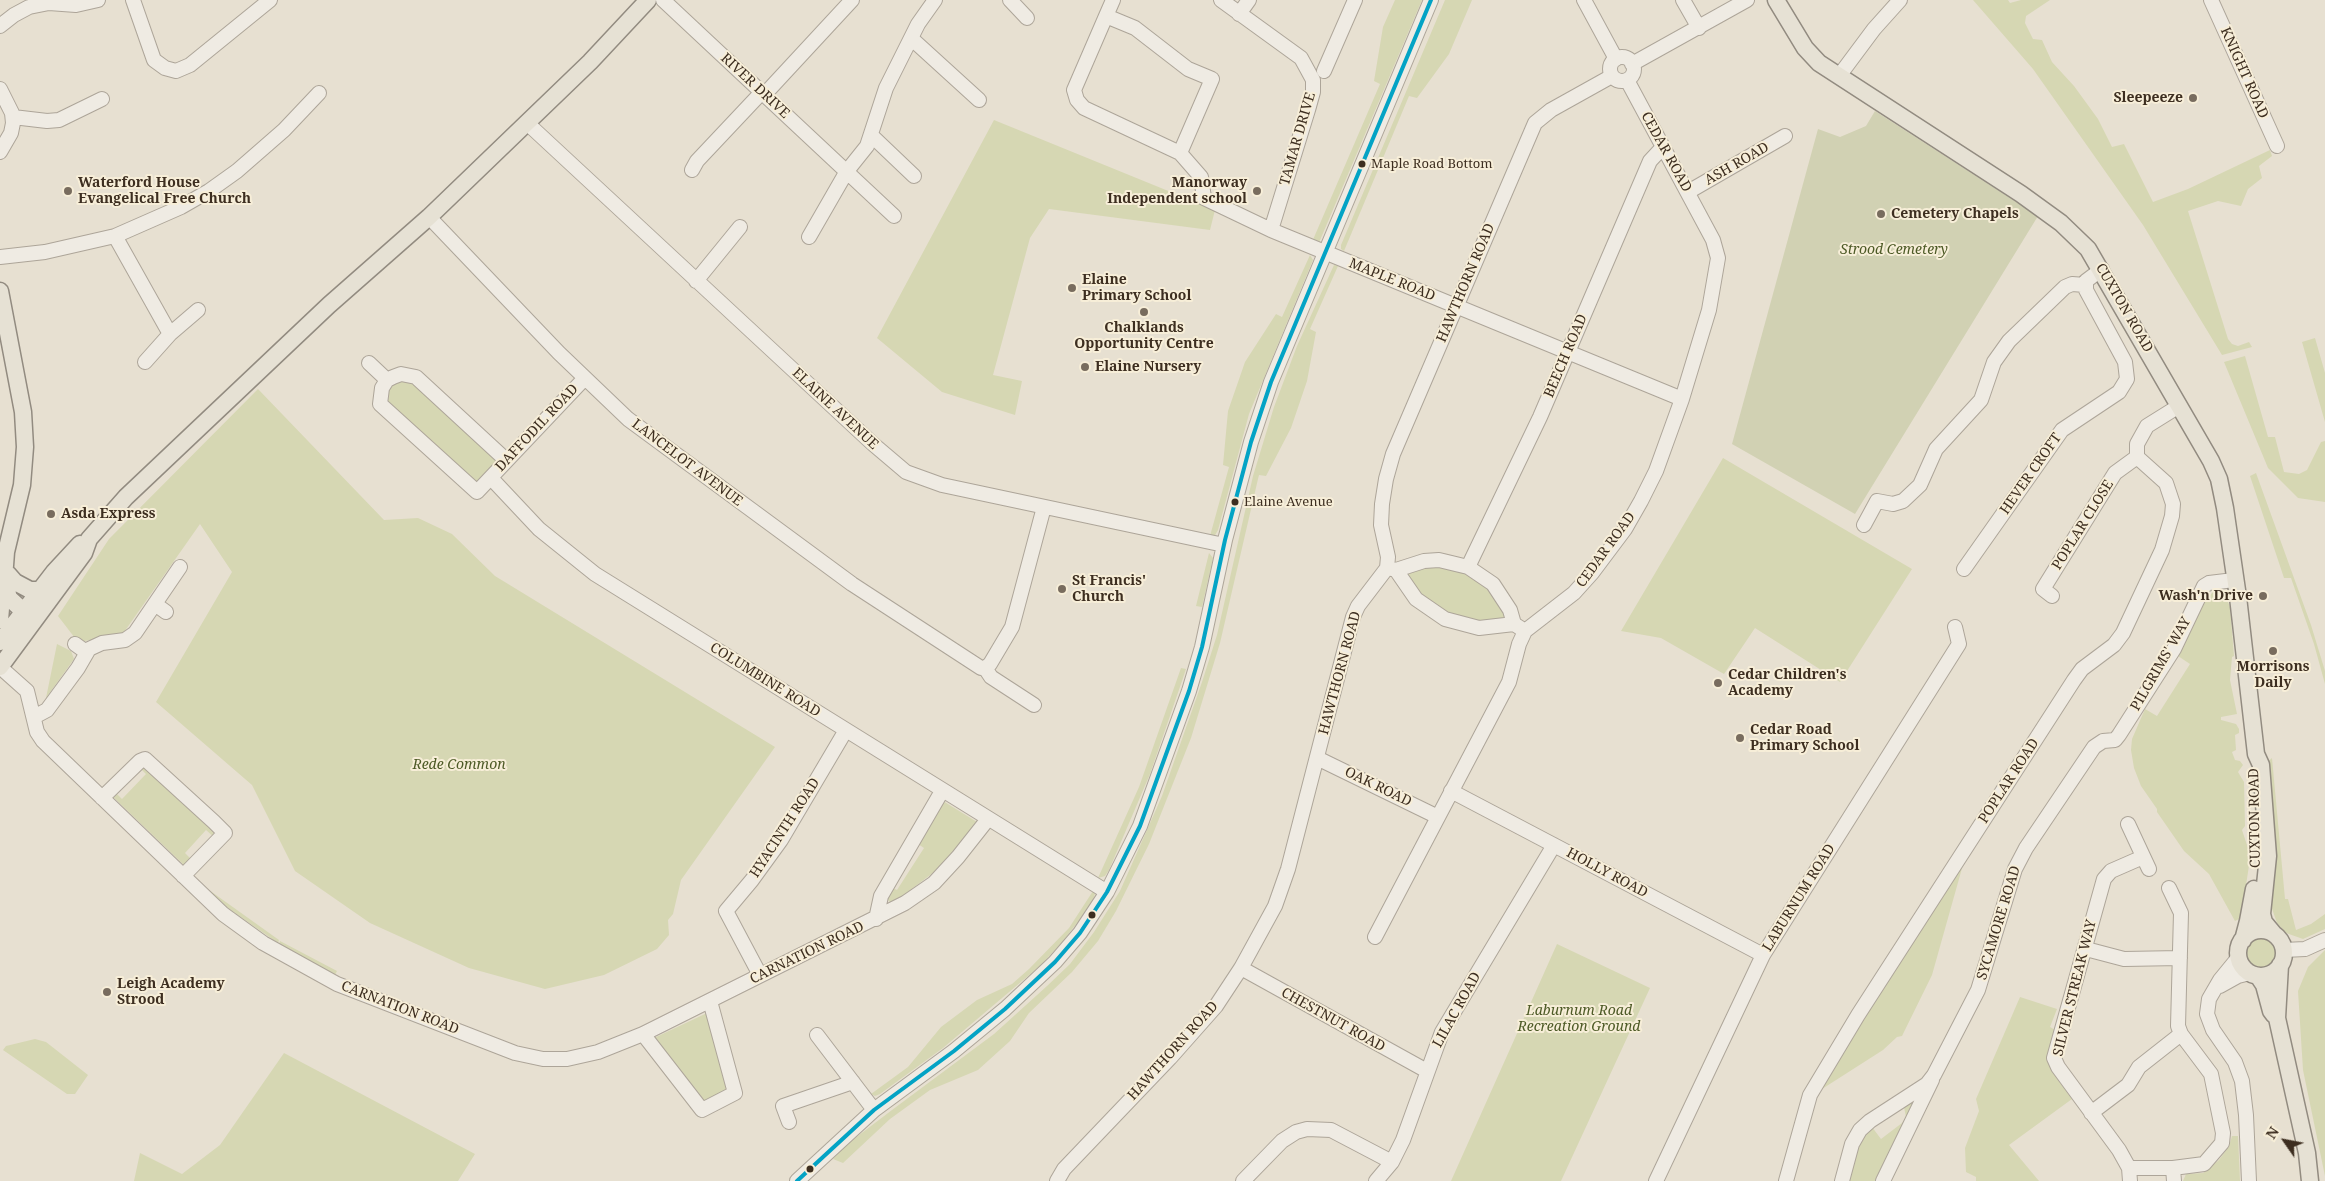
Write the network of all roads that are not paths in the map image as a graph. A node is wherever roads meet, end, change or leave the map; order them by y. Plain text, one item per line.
1 (98, 0) edge
2 (133, 0) edge
3 (270, 0) edge
4 (648, 0) edge
5 (662, 0) edge
6 (852, 0) edge
7 (935, 0) edge
8 (1010, 0) edge
9 (1113, 0) edge
10 (1221, 0) edge
11 (1249, 0) edge
12 (1355, 0) edge
13 (1431, 0) edge
14 (1584, 0) edge
15 (1683, 0) edge
16 (1747, 0) edge
17 (1776, 0) edge
18 (1900, 0) edge
19 (2211, 0) edge
20 (23, 4) edge
21 (1239, 14) junction
22 (1106, 16) junction
23 (1027, 18) dead end
24 (0, 26) edge
25 (1699, 28) junction
26 (912, 39) junction
27 (1616, 59) junction
28 (1632, 64) junction
29 (1324, 71) dead end
30 (1612, 76) junction
31 (1839, 76) junction
32 (1627, 80) junction
33 (0, 89) edge
34 (319, 93) dead end
35 (763, 93) junction
36 (102, 99) dead end
37 (979, 100) dead end
38 (13, 117) junction
39 (527, 123) junction
40 (872, 136) junction
41 (1785, 136) dead end
42 (2277, 146) dead end
43 (1663, 147) junction
44 (0, 152) edge
45 (1180, 153) junction
46 (692, 170) dead end
47 (847, 171) junction
48 (914, 176) dead end
49 (1688, 192) junction
50 (894, 216) dead end
51 (429, 217) junction
52 (740, 227) dead end
53 (1271, 230) junction
54 (116, 236) junction
55 (809, 237) dead end
56 (1325, 252) junction
57 (0, 258) edge
58 (2102, 269) junction
59 (696, 281) junction
60 (2085, 285) junction
61 (0, 291) edge
62 (1456, 306) junction
63 (198, 310) dead end
64 (170, 334) junction
65 (1568, 352) junction
66 (145, 362) dead end
67 (369, 363) dead end
68 (584, 379) junction
69 (388, 380) junction
70 (1682, 399) junction
71 (2179, 406) junction
72 (2137, 457) junction
73 (506, 460) junction
74 (491, 478) junction
75 (1044, 507) junction
76 (1864, 525) dead end
77 (1224, 545) junction
78 (180, 567) dead end
79 (1468, 567) junction
80 (1392, 569) junction
81 (1964, 569) dead end
82 (5, 571) junction
83 (2234, 580) junction
84 (47, 592) junction
85 (2052, 596) dead end
86 (31, 613) junction
87 (0, 620) edge
88 (1955, 627) dead end
89 (1520, 628) junction
90 (0, 642) edge
91 (0, 667) edge
92 (982, 668) junction
93 (1034, 705) dead end
94 (34, 717) junction
95 (846, 730) junction
96 (2115, 740) joint
97 (2256, 754) junction
98 (1317, 758) junction
99 (1451, 790) junction
100 (942, 791) junction
101 (102, 798) junction
102 (1438, 817) junction
103 (988, 819) junction
104 (2128, 824) dead end
105 (1554, 845) junction
106 (183, 876) junction
107 (2169, 888) dead end
108 (1107, 892) junction
109 (876, 919) junction
110 (2274, 934) junction
111 (1375, 937) dead end
112 (2242, 940) junction
113 (2325, 940) edge
114 (2086, 949) junction
115 (1763, 955) junction
116 (2282, 957) junction
117 (2180, 958) junction
118 (2238, 958) junction
119 (1241, 968) junction
120 (2254, 974) junction
121 (760, 975) junction
122 (2218, 988) junction
123 (710, 1001) junction
124 (2278, 1018) junction
125 (643, 1034) junction
126 (2181, 1034) junction
127 (816, 1035) dead end
128 (1426, 1071) junction
129 (1934, 1075) junction
130 (853, 1082) junction
131 (874, 1110) junction
132 (2091, 1113) junction
133 (789, 1122) dead end
134 (1392, 1162) junction
135 (2174, 1174) edge
136 (2130, 1175) edge
137 (797, 1181) edge
138 (1057, 1181) edge
139 (1243, 1181) edge
140 (1376, 1181) edge
141 (1656, 1181) edge
142 (1786, 1181) edge
143 (1842, 1181) edge
144 (1883, 1181) edge
145 (2249, 1181) edge
146 (2310, 1181) edge

1 - 20 street
2 - 3 street
4 - 39 main road
5 - 35 street, RIVER DRIVE
6 - 35 street
7 - 26 street
8 - 23 street
9 - 22 street
10 - 21 street, TAMAR DRIVE
11 - 21 street
12 - 29 street
13 - 56 street
14 - 27 street
15 - 25 street
16 - 25 street
17 - 31 main road, CUXTON ROAD
18 - 31 street
19 - 42 street, KNIGHT ROAD
20 - 24 street
21 - 53 street, TAMAR DRIVE
22 - 45 street
22 - 45 street
25 - 28 street
26 - 37 street
26 - 40 street
27 - 28 street
27 - 30 street
28 - 32 street
30 - 32 street
30 - 62 street, HAWTHORN ROAD
31 - 58 main road, CUXTON ROAD
32 - 43 street, CEDAR ROAD
33 - 38 street
34 - 54 street
35 - 46 street
35 - 47 street, RIVER DRIVE
36 - 38 street
38 - 44 street
39 - 51 main road
39 - 59 street, ELAINE AVENUE
40 - 47 street
40 - 48 street
41 - 49 street, ASH ROAD
43 - 49 street, CEDAR ROAD
43 - 65 street, BEECH ROAD
45 - 53 street, MAPLE ROAD
47 - 50 street, RIVER DRIVE
47 - 55 street
49 - 70 street, CEDAR ROAD
51 - 68 street, LANCELOT AVENUE
51 - 84 main road
52 - 59 street
53 - 56 street, MAPLE ROAD
54 - 57 street
54 - 64 street
56 - 62 street, MAPLE ROAD
56 - 77 street
58 - 60 street
58 - 71 main road, CUXTON ROAD
59 - 75 street, ELAINE AVENUE
60 - 76 street
60 - 81 street, HEVER CROFT
61 - 82 main road
62 - 65 street, MAPLE ROAD
62 - 80 street, HAWTHORN ROAD
63 - 64 street
64 - 66 street
65 - 70 street, MAPLE ROAD
65 - 79 street, BEECH ROAD
67 - 69 street
68 - 73 street, DAFFODIL ROAD
68 - 92 street, LANCELOT AVENUE
69 - 73 street
69 - 74 street
70 - 89 street, CEDAR ROAD
71 - 72 street
71 - 83 main road, CUXTON ROAD
72 - 85 street, POPLAR CLOSE
72 - 142 street, POPLAR ROAD
73 - 74 street, DAFFODIL ROAD
74 - 95 street, COLUMBINE ROAD
75 - 77 street, ELAINE AVENUE
75 - 92 street
77 - 108 street
78 - 94 street
79 - 80 street
79 - 89 street
80 - 89 street
80 - 98 street, HAWTHORN ROAD
82 - 84 main road
82 - 86 main road
82 - 87 main road
83 - 96 street, PILGRIMS' WAY
83 - 97 main road, CUXTON ROAD
84 - 86 main road
86 - 90 main road
86 - 91 main road
88 - 115 street, LABURNUM ROAD
89 - 99 street, CEDAR ROAD
91 - 94 street, CARNATION ROAD
92 - 93 street, LANCELOT AVENUE
94 - 101 street, CARNATION ROAD
95 - 100 street, COLUMBINE ROAD
95 - 121 street, HYACINTH ROAD
96 - 129 street, SYCAMORE ROAD
97 - 110 main road, CUXTON ROAD
97 - 112 main road, CUXTON ROAD
98 - 102 street, OAK ROAD
98 - 119 street, HAWTHORN ROAD
99 - 102 street, CEDAR ROAD
99 - 105 street, HOLLY ROAD
100 - 103 street, COLUMBINE ROAD
100 - 109 street, CARNATION ROAD
101 - 106 street, CARNATION ROAD
101 - 106 street
102 - 111 street, CEDAR ROAD
103 - 108 street, COLUMBINE ROAD
103 - 109 street, CARNATION ROAD
104 - 114 street, SILVER STREAK WAY
105 - 115 street, HOLLY ROAD
105 - 128 street, LILAC ROAD
106 - 125 street, CARNATION ROAD
107 - 117 street
108 - 131 street
109 - 121 street, CARNATION ROAD
110 - 112 main road
110 - 116 main road
112 - 118 main road
113 - 116 street
114 - 117 street
114 - 132 street, SILVER STREAK WAY
115 - 141 street, LABURNUM ROAD
116 - 120 main road
116 - 124 main road
117 - 126 street
118 - 120 main road
118 - 122 street
119 - 128 street, CHESTNUT ROAD
119 - 138 street, HAWTHORN ROAD
120 - 122 street
120 - 124 main road
121 - 123 street, CARNATION ROAD
122 - 145 street
123 - 125 street, CARNATION ROAD
123 - 125 street
124 - 146 main road
126 - 132 street
126 - 135 street
127 - 130 street
128 - 134 street, LILAC ROAD
129 - 143 street, SYCAMORE ROAD
129 - 144 street, SYCAMORE ROAD
130 - 131 street
130 - 133 street
131 - 137 street
132 - 136 street, SILVER STREAK WAY
134 - 139 street
134 - 140 street, LILAC ROAD
135 - 136 street

